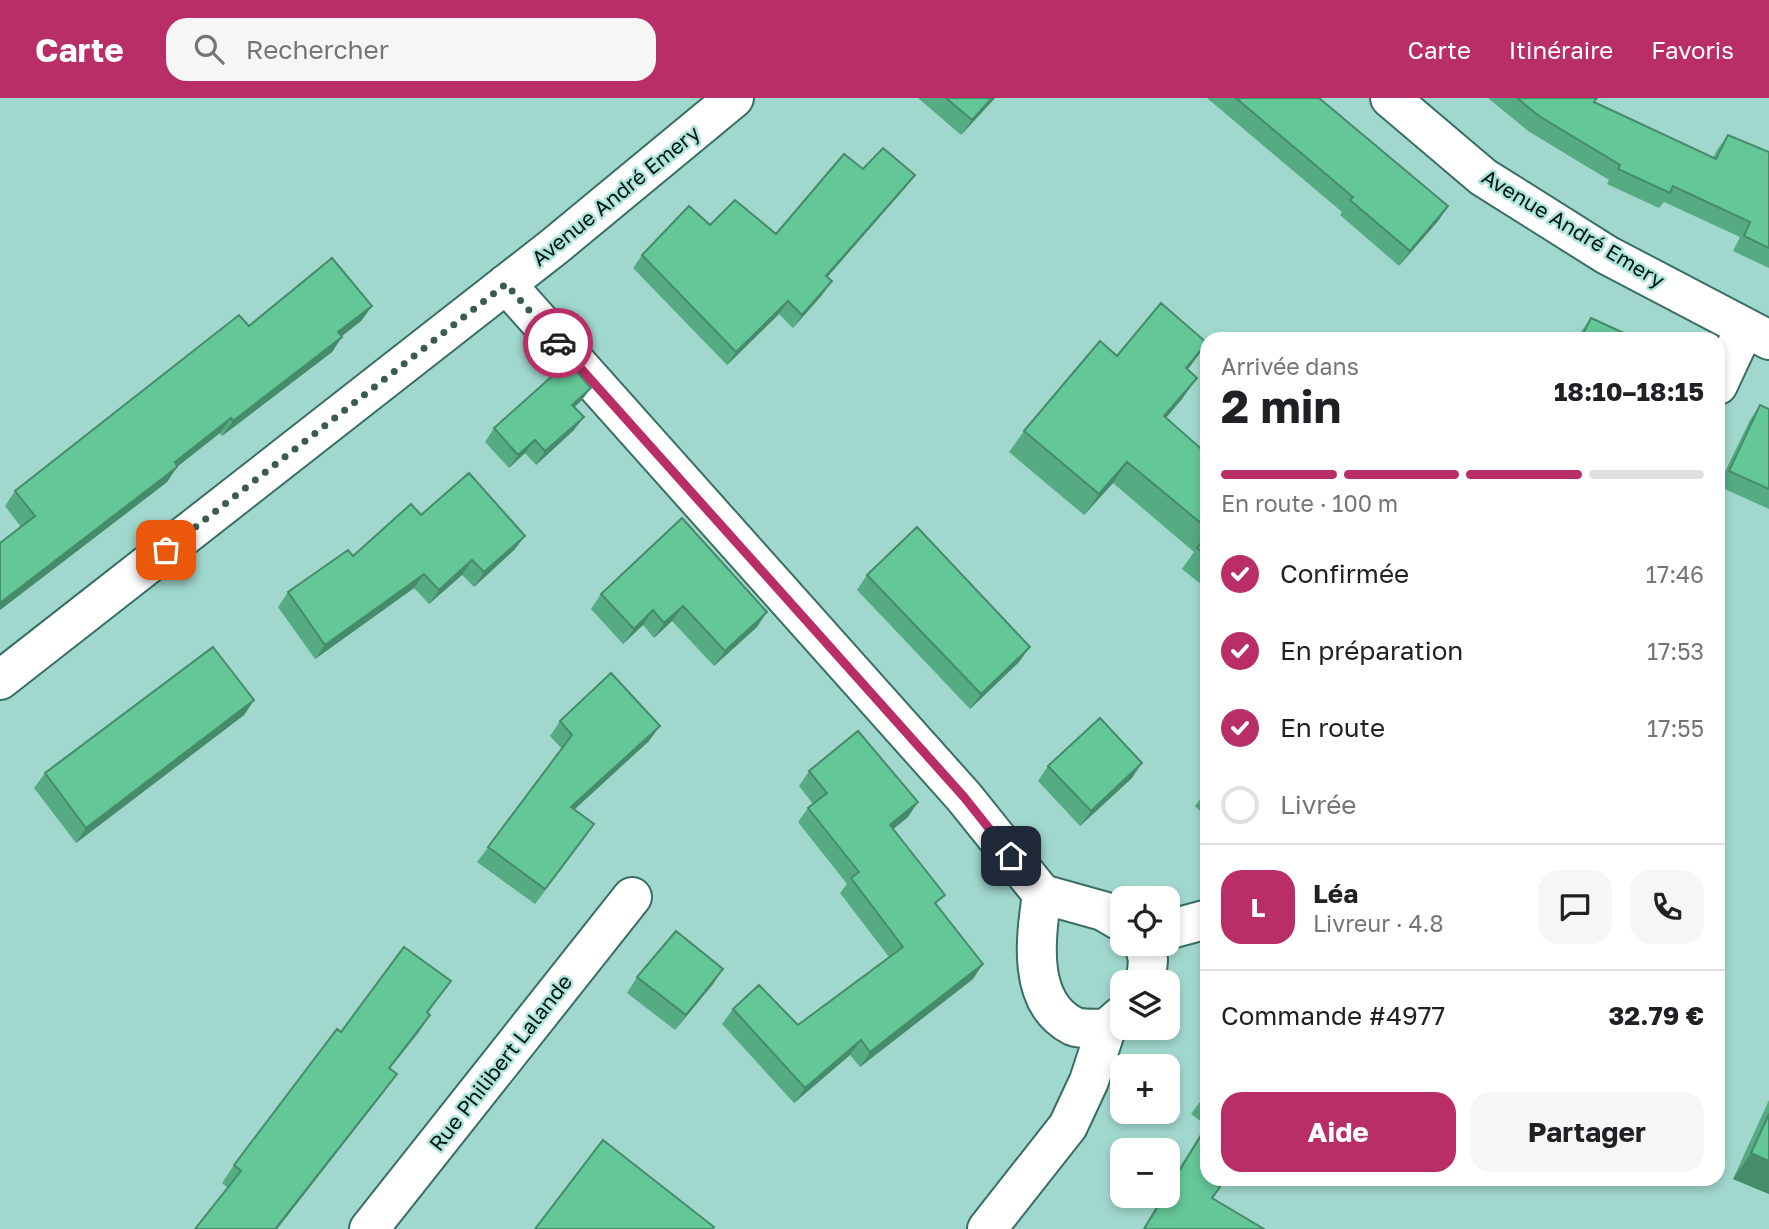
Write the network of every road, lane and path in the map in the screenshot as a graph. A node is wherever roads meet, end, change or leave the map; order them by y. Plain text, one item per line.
1 (734, 98) edge
2 (1390, 98) edge
3 (506, 284) junction
4 (1757, 334) edge
5 (1725, 377) edge
6 (0, 680) edge
7 (1042, 894) junction
8 (632, 897) dead end
9 (1110, 915) edge
10 (1200, 921) edge
11 (1180, 927) edge
12 (1110, 1023) edge
13 (1110, 1031) edge
14 (990, 1228) edge
15 (369, 1229) edge

1 - 3 street, Avenue André Emery
2 - 4 street, Avenue André Emery
3 - 6 street, Avenue André Emery
3 - 7 street
4 - 5 street
7 - 9 street
7 - 12 street
8 - 15 street, Rue Philibert Lalande
10 - 11 street
13 - 14 street

